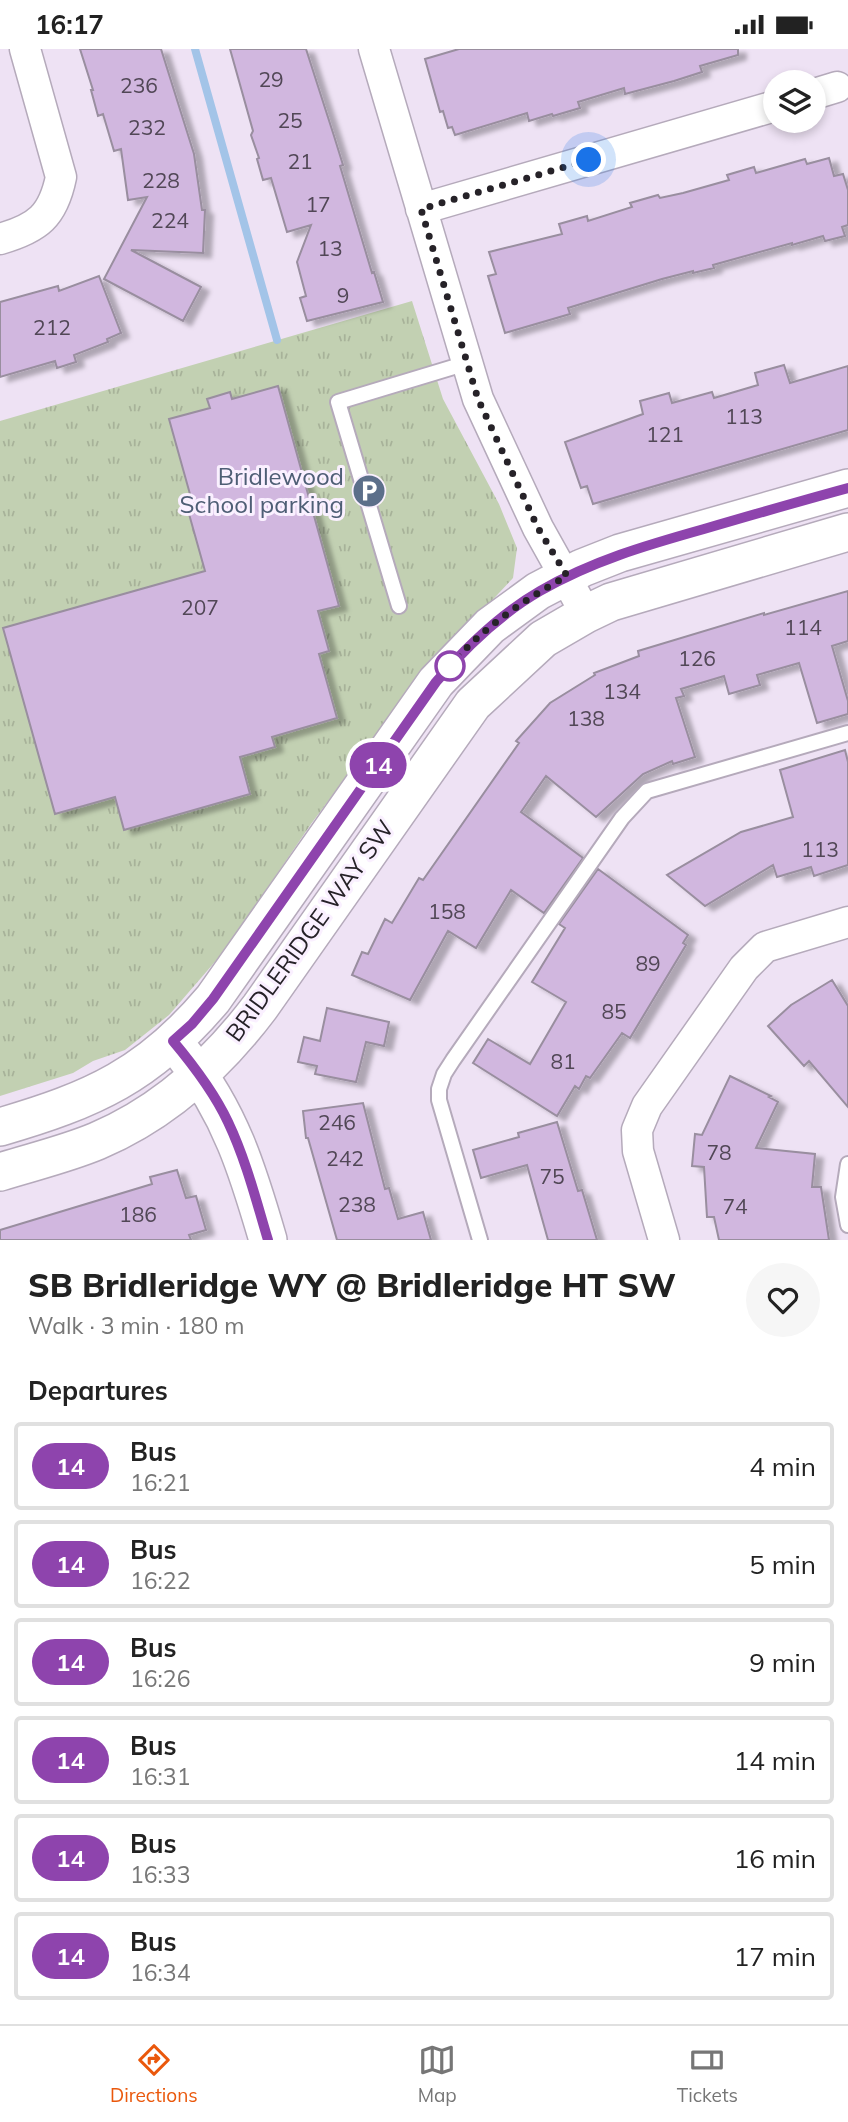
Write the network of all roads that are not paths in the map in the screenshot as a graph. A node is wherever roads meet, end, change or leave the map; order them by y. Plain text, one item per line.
1 (25, 49) edge
2 (374, 49) edge
3 (763, 109) edge
4 (421, 209) junction
5 (0, 239) edge
6 (467, 363) junction
7 (848, 488) edge
8 (848, 532) edge
9 (567, 576) junction
10 (399, 606) dead end
11 (586, 614) junction
12 (848, 733) edge
13 (848, 922) edge
14 (173, 1041) junction
15 (200, 1075) junction
16 (0, 1127) edge
17 (848, 1164) edge
18 (0, 1172) edge
19 (848, 1225) edge
20 (268, 1240) edge
21 (480, 1240) edge
22 (664, 1240) edge

1 - 5 street
2 - 4 street
3 - 4 street
4 - 6 street
6 - 9 street
6 - 10 lane
7 - 9 street, BRIDLERIDGE WAY SW
8 - 11 street, BRIDLERIDGE WAY SW
9 - 11 street
9 - 14 street, BRIDLERIDGE WAY SW
11 - 15 street, BRIDLERIDGE WAY SW
12 - 21 lane
13 - 22 street
14 - 15 street
14 - 16 street, BRIDLERIDGE WAY SW
15 - 18 street, BRIDLERIDGE WAY SW
15 - 20 street
17 - 19 lane

